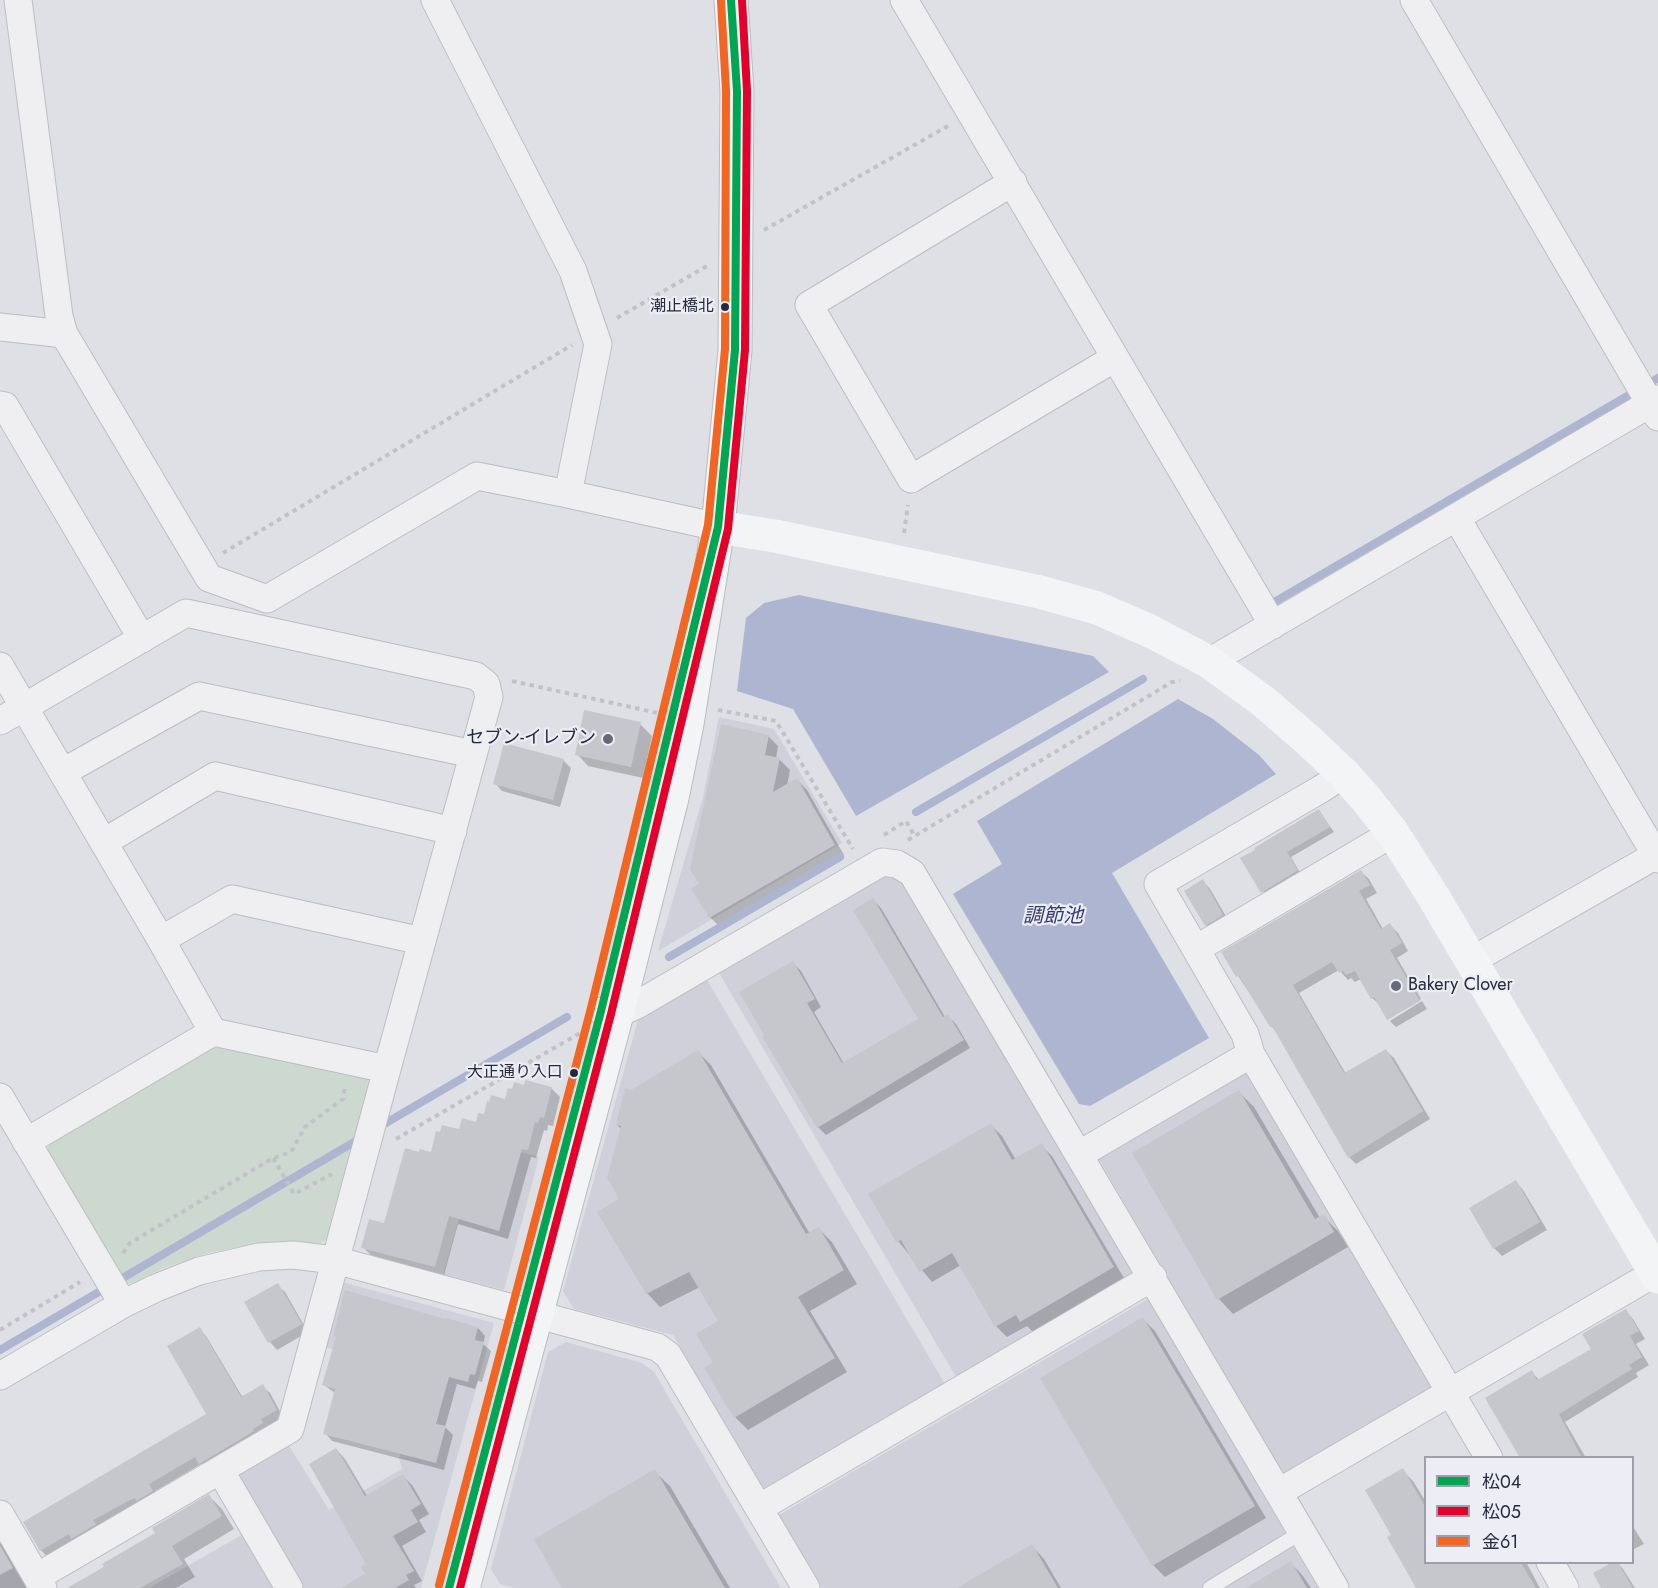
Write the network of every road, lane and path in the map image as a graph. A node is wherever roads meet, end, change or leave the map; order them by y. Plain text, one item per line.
1 (435, 0) edge
2 (731, 0) edge
3 (904, 0) edge
4 (1414, 0) edge
5 (16, 3) edge
6 (972, 112) junction
7 (1013, 182) junction
8 (763, 230) dead end
9 (711, 263) dead end
10 (0, 327) edge
11 (595, 331) junction
12 (64, 334) junction
13 (1114, 358) junction
14 (1649, 398) edge
15 (0, 405) edge
16 (911, 479) junction
17 (568, 494) junction
18 (1456, 517) junction
19 (718, 527) junction
20 (903, 540) dead end
21 (202, 566) junction
22 (1273, 625) junction
23 (142, 639) junction
24 (0, 666) edge
25 (1196, 672) junction
26 (486, 684) junction
27 (24, 707) junction
28 (713, 708) dead end
29 (658, 713) dead end
30 (0, 721) edge
31 (473, 754) junction
32 (63, 772) junction
33 (1344, 774) junction
34 (453, 831) junction
35 (1393, 833) junction
36 (914, 835) junction
37 (876, 840) dead end
38 (104, 842) junction
39 (855, 853) dead end
40 (1657, 856) edge
41 (897, 864) junction
42 (161, 940) junction
43 (422, 941) junction
44 (1196, 949) junction
45 (1471, 961) junction
46 (600, 1019) junction
47 (213, 1032) junction
48 (1251, 1054) junction
49 (351, 1062) junction
50 (387, 1070) junction
51 (0, 1097) edge
52 (26, 1142) junction
53 (1080, 1154) junction
54 (273, 1158) junction
55 (362, 1159) junction
56 (335, 1260) junction
57 (102, 1270) junction
58 (1657, 1275) edge
59 (1153, 1277) junction
60 (120, 1299) junction
61 (529, 1312) junction
62 (0, 1330) edge
63 (0, 1376) edge
64 (1450, 1393) junction
65 (1488, 1456) edge
66 (220, 1470) junction
67 (1279, 1492) junction
68 (759, 1508) junction
69 (0, 1514) edge
70 (1302, 1532) junction
71 (1551, 1564) edge
72 (40, 1583) edge
73 (289, 1588) edge
74 (450, 1588) edge
75 (463, 1588) edge
76 (806, 1588) edge
77 (1210, 1588) edge
78 (1335, 1588) edge
79 (1565, 1588) edge

1 - 11 street
2 - 19 main road
3 - 6 street
4 - 14 street
5 - 12 street
6 - 7 street
6 - 8 path
7 - 13 street
7 - 16 street
9 - 11 path
10 - 12 street
11 - 17 street
11 - 21 path
12 - 21 street
13 - 16 street
13 - 22 street
14 - 18 street
15 - 23 street
16 - 20 path
17 - 19 street
17 - 21 street
18 - 22 street
18 - 40 street
19 - 25 main road
19 - 46 main road
22 - 25 street
23 - 26 street
23 - 27 street
24 - 27 street
25 - 33 main road
25 - 36 path
26 - 29 path
26 - 31 street
27 - 30 street
27 - 32 street
28 - 39 path
31 - 32 street
31 - 34 street
32 - 38 street
33 - 35 main road
33 - 44 street
34 - 38 street
34 - 43 street
35 - 44 street
35 - 45 main road
36 - 37 path
36 - 41 path
38 - 42 street
40 - 45 street
41 - 46 street
41 - 53 street
42 - 43 street
42 - 47 street
43 - 50 street
44 - 48 street
45 - 58 main road
46 - 55 path
46 - 61 main road
47 - 49 street
47 - 52 street
48 - 53 street
48 - 64 street
49 - 50 street
49 - 54 path
50 - 55 street
51 - 52 street
52 - 57 street
53 - 59 street
54 - 55 path
54 - 57 path
55 - 56 street
56 - 60 street
56 - 61 street
56 - 66 street
57 - 60 street
57 - 62 path
58 - 64 street
59 - 67 street
59 - 68 street
60 - 63 street
61 - 68 street
61 - 74 main road
61 - 75 main road
64 - 65 street
64 - 67 street
66 - 72 street
66 - 73 street
67 - 70 street
68 - 76 street
69 - 72 street
70 - 77 lane
70 - 78 street
71 - 79 street

